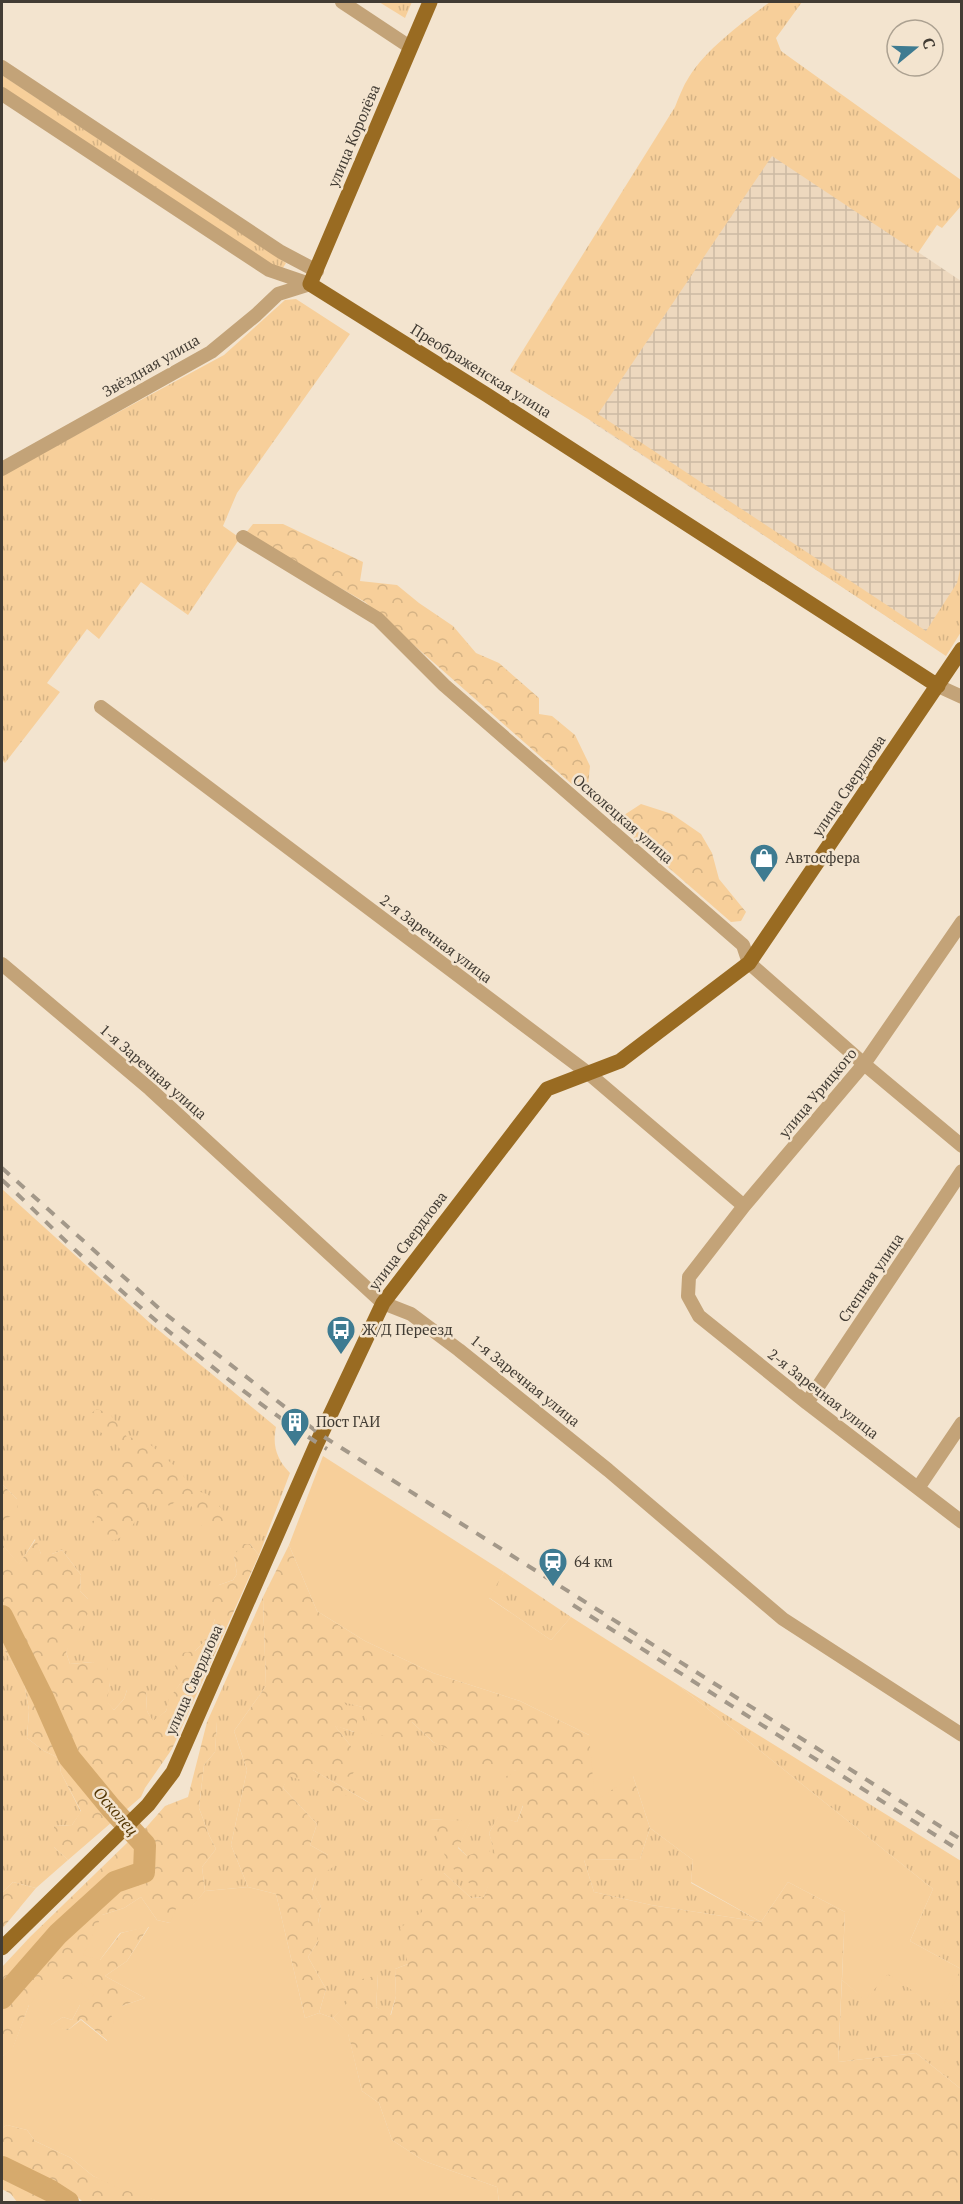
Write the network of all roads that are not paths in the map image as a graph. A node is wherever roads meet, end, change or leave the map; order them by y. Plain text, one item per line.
1 (342, 2) edge
2 (430, 2) edge
3 (410, 47) junction
4 (2, 67) edge
5 (2, 94) edge
6 (314, 277) junction
7 (2, 469) edge
8 (243, 537) dead end
9 (962, 649) edge
10 (938, 686) junction
11 (962, 697) edge
12 (101, 707) dead end
13 (962, 922) edge
14 (749, 963) junction
15 (2, 964) edge
16 (864, 1064) junction
17 (588, 1073) junction
18 (962, 1146) edge
19 (962, 1171) edge
20 (744, 1206) junction
21 (689, 1277) joint
22 (383, 1303) junction
23 (807, 1403) junction
24 (962, 1423) edge
25 (918, 1488) junction
26 (962, 1522) edge
27 (962, 1735) edge
28 (2, 1948) edge

1 - 3 street
2 - 3 main road, улица Королёва
3 - 6 main road, улица Королёва
4 - 6 street, Преображенская улица
5 - 6 street, Преображенская улица
6 - 7 street, Звёздная улица
6 - 10 main road, Преображенская улица
8 - 14 street, Осколецкая улица
9 - 10 main road, улица Свердлова
10 - 11 street
10 - 14 main road, улица Свердлова
12 - 17 street, 2-я Заречная улица
13 - 16 street, улица Урицкого
14 - 16 street, Осколецкая улица
14 - 17 main road, улица Свердлова
15 - 22 street, 1-я Заречная улица
16 - 18 street, Осколецкая улица
16 - 20 street, улица Урицкого
17 - 20 street, 2-я Заречная улица
17 - 22 main road, улица Свердлова
19 - 23 street, Степная улица
20 - 21 street, улица Урицкого
21 - 23 street, 2-я Заречная улица
22 - 27 street, 1-я Заречная улица
22 - 28 main road, улица Свердлова
23 - 25 street, 2-я Заречная улица
24 - 25 street
25 - 26 street, 2-я Заречная улица

